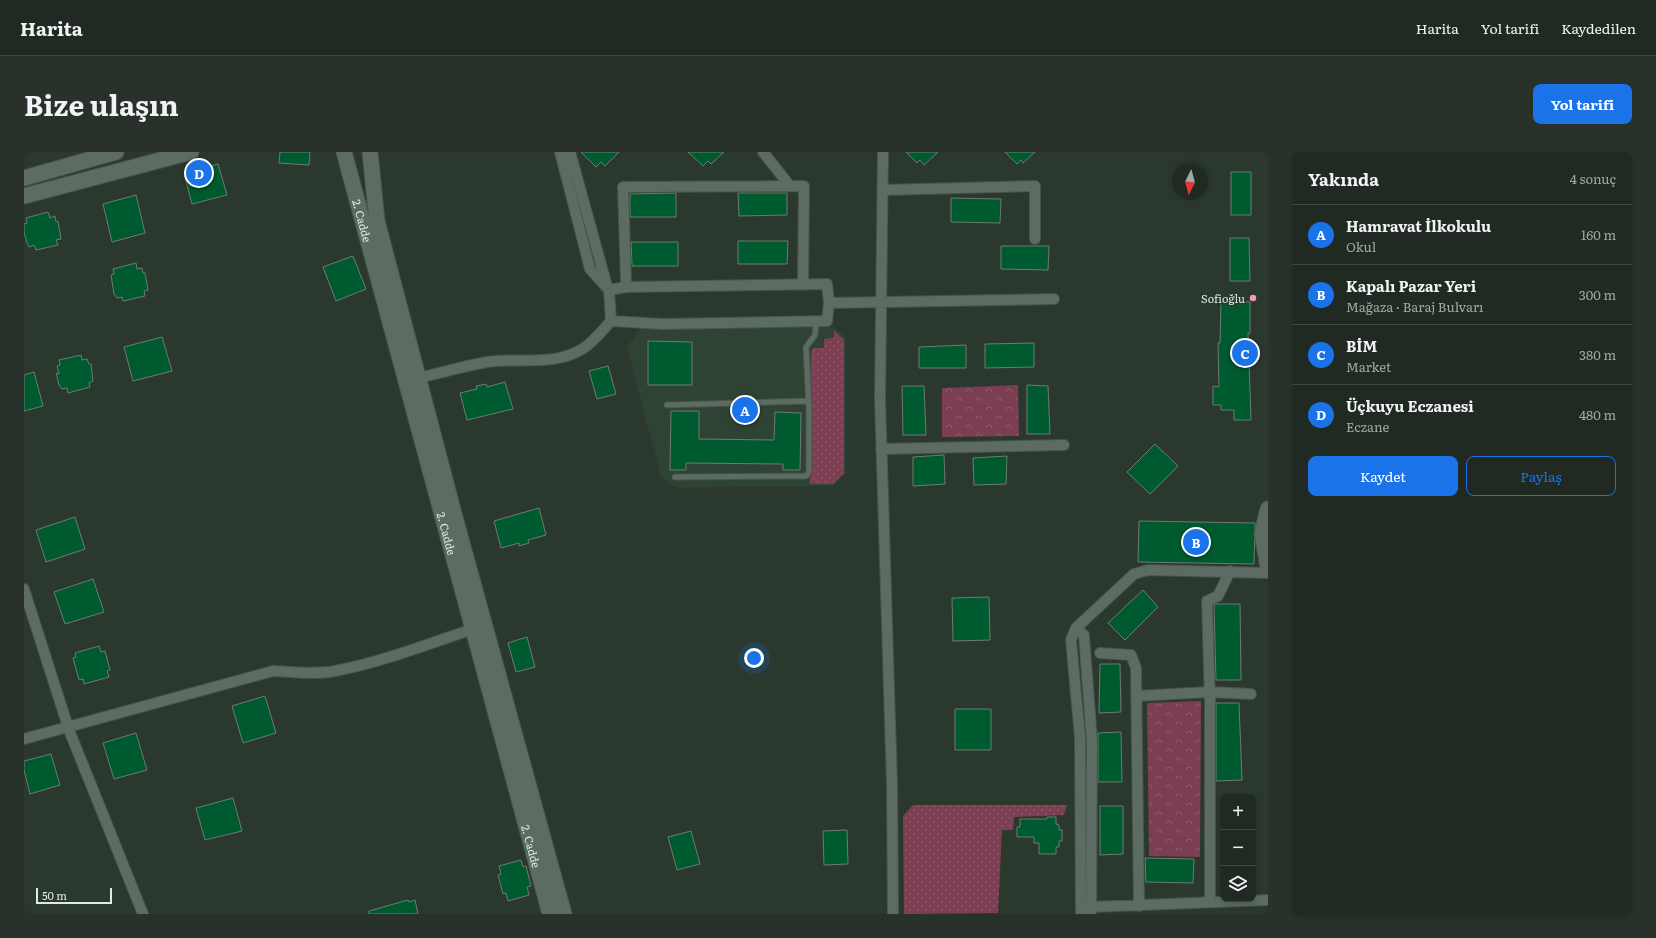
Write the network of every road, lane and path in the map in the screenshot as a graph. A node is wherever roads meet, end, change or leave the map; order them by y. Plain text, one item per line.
1 (116, 152) edge
2 (191, 152) edge
3 (344, 152) edge
4 (370, 152) edge
5 (560, 152) edge
6 (570, 152) edge
7 (763, 152) edge
8 (883, 152) edge
9 (24, 178) edge
10 (790, 186) junction
11 (883, 190) junction
12 (24, 196) edge
13 (1035, 240) dead end
14 (626, 282) dead end
15 (803, 284) junction
16 (609, 290) junction
17 (1054, 299) dead end
18 (883, 302) junction
19 (829, 303) junction
20 (611, 321) junction
21 (816, 322) junction
22 (418, 378) junction
23 (809, 401) junction
24 (667, 405) dead end
25 (1064, 445) dead end
26 (881, 449) junction
27 (675, 477) dead end
28 (1268, 509) edge
29 (1268, 568) edge
30 (1230, 571) junction
31 (1268, 572) edge
32 (24, 589) edge
33 (1076, 628) junction
34 (473, 629) junction
35 (1100, 653) dead end
36 (1209, 692) junction
37 (1251, 694) dead end
38 (1136, 696) junction
39 (68, 727) junction
40 (24, 739) edge
41 (1268, 900) edge
42 (1210, 902) junction
43 (1139, 906) junction
44 (1091, 910) edge
45 (143, 914) edge
46 (550, 914) edge
47 (564, 914) edge
48 (893, 914) edge
49 (1081, 914) edge

1 - 9 main road
2 - 12 main road
3 - 34 main road, 2. Cadde
4 - 22 main road, 2. Cadde
5 - 16 street
6 - 16 street
7 - 10 street
8 - 11 street
10 - 14 street
10 - 15 street
11 - 13 street
11 - 18 street
15 - 16 street
15 - 19 street
16 - 20 street
17 - 18 street
18 - 19 street
18 - 26 street
19 - 21 street
20 - 21 street
20 - 22 street
21 - 23 lane
22 - 47 main road, 2. Cadde
23 - 24 lane
23 - 27 lane
25 - 26 street
26 - 48 street
28 - 29 main road
30 - 31 street
30 - 33 street
30 - 36 street
32 - 39 street
33 - 44 street
33 - 49 street
34 - 39 street
34 - 46 main road, 2. Cadde
35 - 38 street
36 - 37 street
36 - 38 street
36 - 42 street
38 - 43 street
39 - 40 street
39 - 45 street
41 - 42 street
42 - 43 street
43 - 44 street

